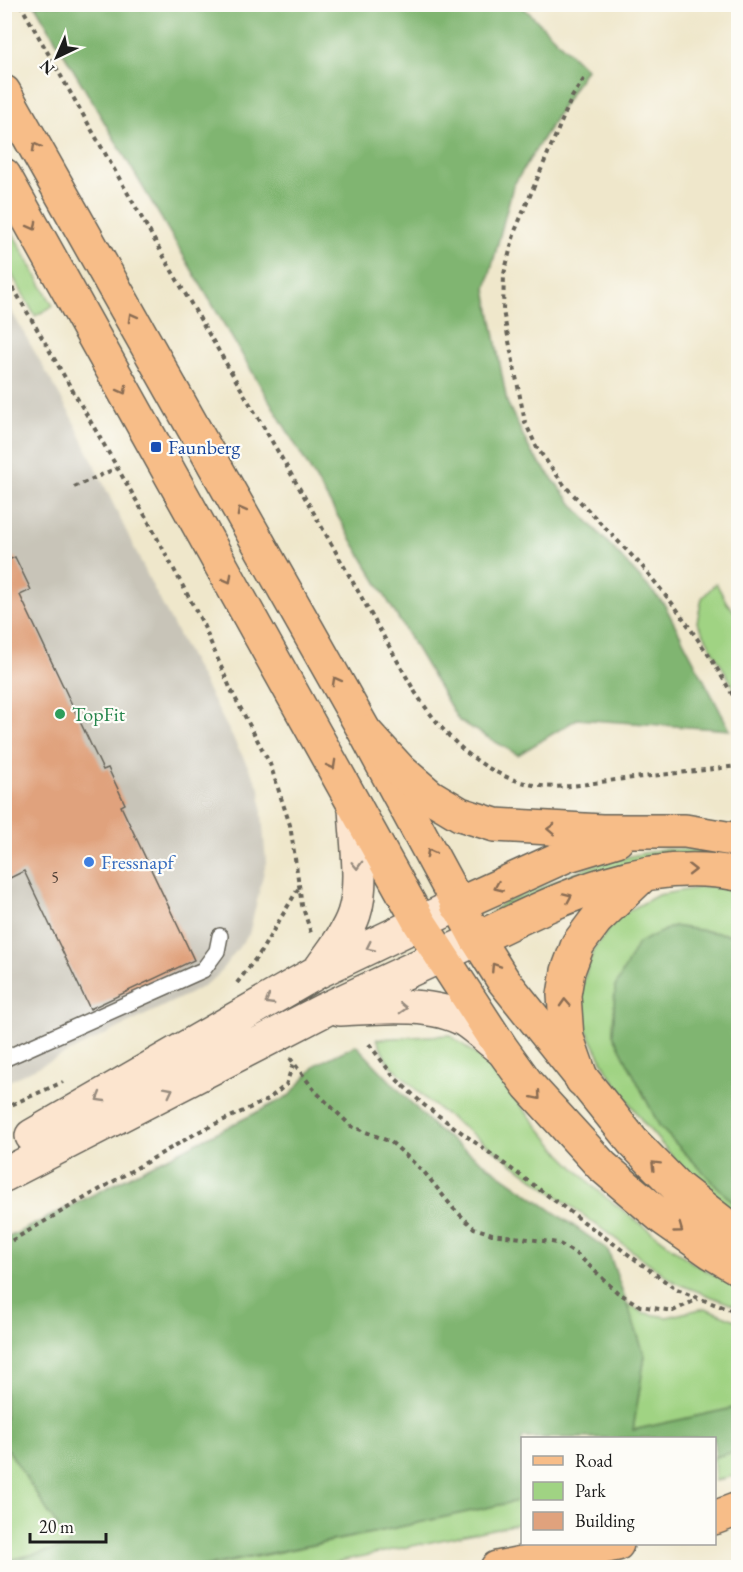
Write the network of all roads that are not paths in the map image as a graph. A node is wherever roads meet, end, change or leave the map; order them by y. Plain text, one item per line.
1 (4, 92) edge
2 (4, 175) edge
3 (365, 732) junction
4 (355, 806) junction
5 (651, 832) junction
6 (738, 840) edge
7 (644, 874) junction
8 (738, 874) edge
9 (457, 904) junction
10 (420, 923) junction
11 (220, 936) dead end
12 (477, 939) junction
13 (441, 956) junction
14 (319, 971) junction
15 (324, 1010) junction
16 (502, 1049) junction
17 (4, 1059) edge
18 (582, 1080) junction
19 (4, 1152) edge
20 (4, 1175) edge
21 (738, 1235) edge
22 (738, 1268) edge
23 (738, 1509) edge
24 (716, 1517) edge
25 (738, 1519) edge
26 (716, 1524) edge
27 (612, 1545) edge
28 (497, 1568) edge

3 -> 1 main road
2 -> 4 main road
5 -> 3 main road
9 -> 3 main road
4 - 10 main road
4 -> 14 main road
5 - 6 main road
5 -> 9 main road
7 -> 8 main road
12 -> 7 main road
18 -> 7 main road
9 - 10 main road
9 - 12 main road
10 - 13 main road
10 -> 14 main road
11 - 17 lane
12 - 13 main road
18 -> 12 main road
13 - 15 main road
13 - 16 main road
14 -> 19 main road
15 -> 16 main road
20 -> 15 main road
16 -> 22 main road
21 -> 18 main road
23 - 24 main road
25 - 26 main road
27 - 28 main road

